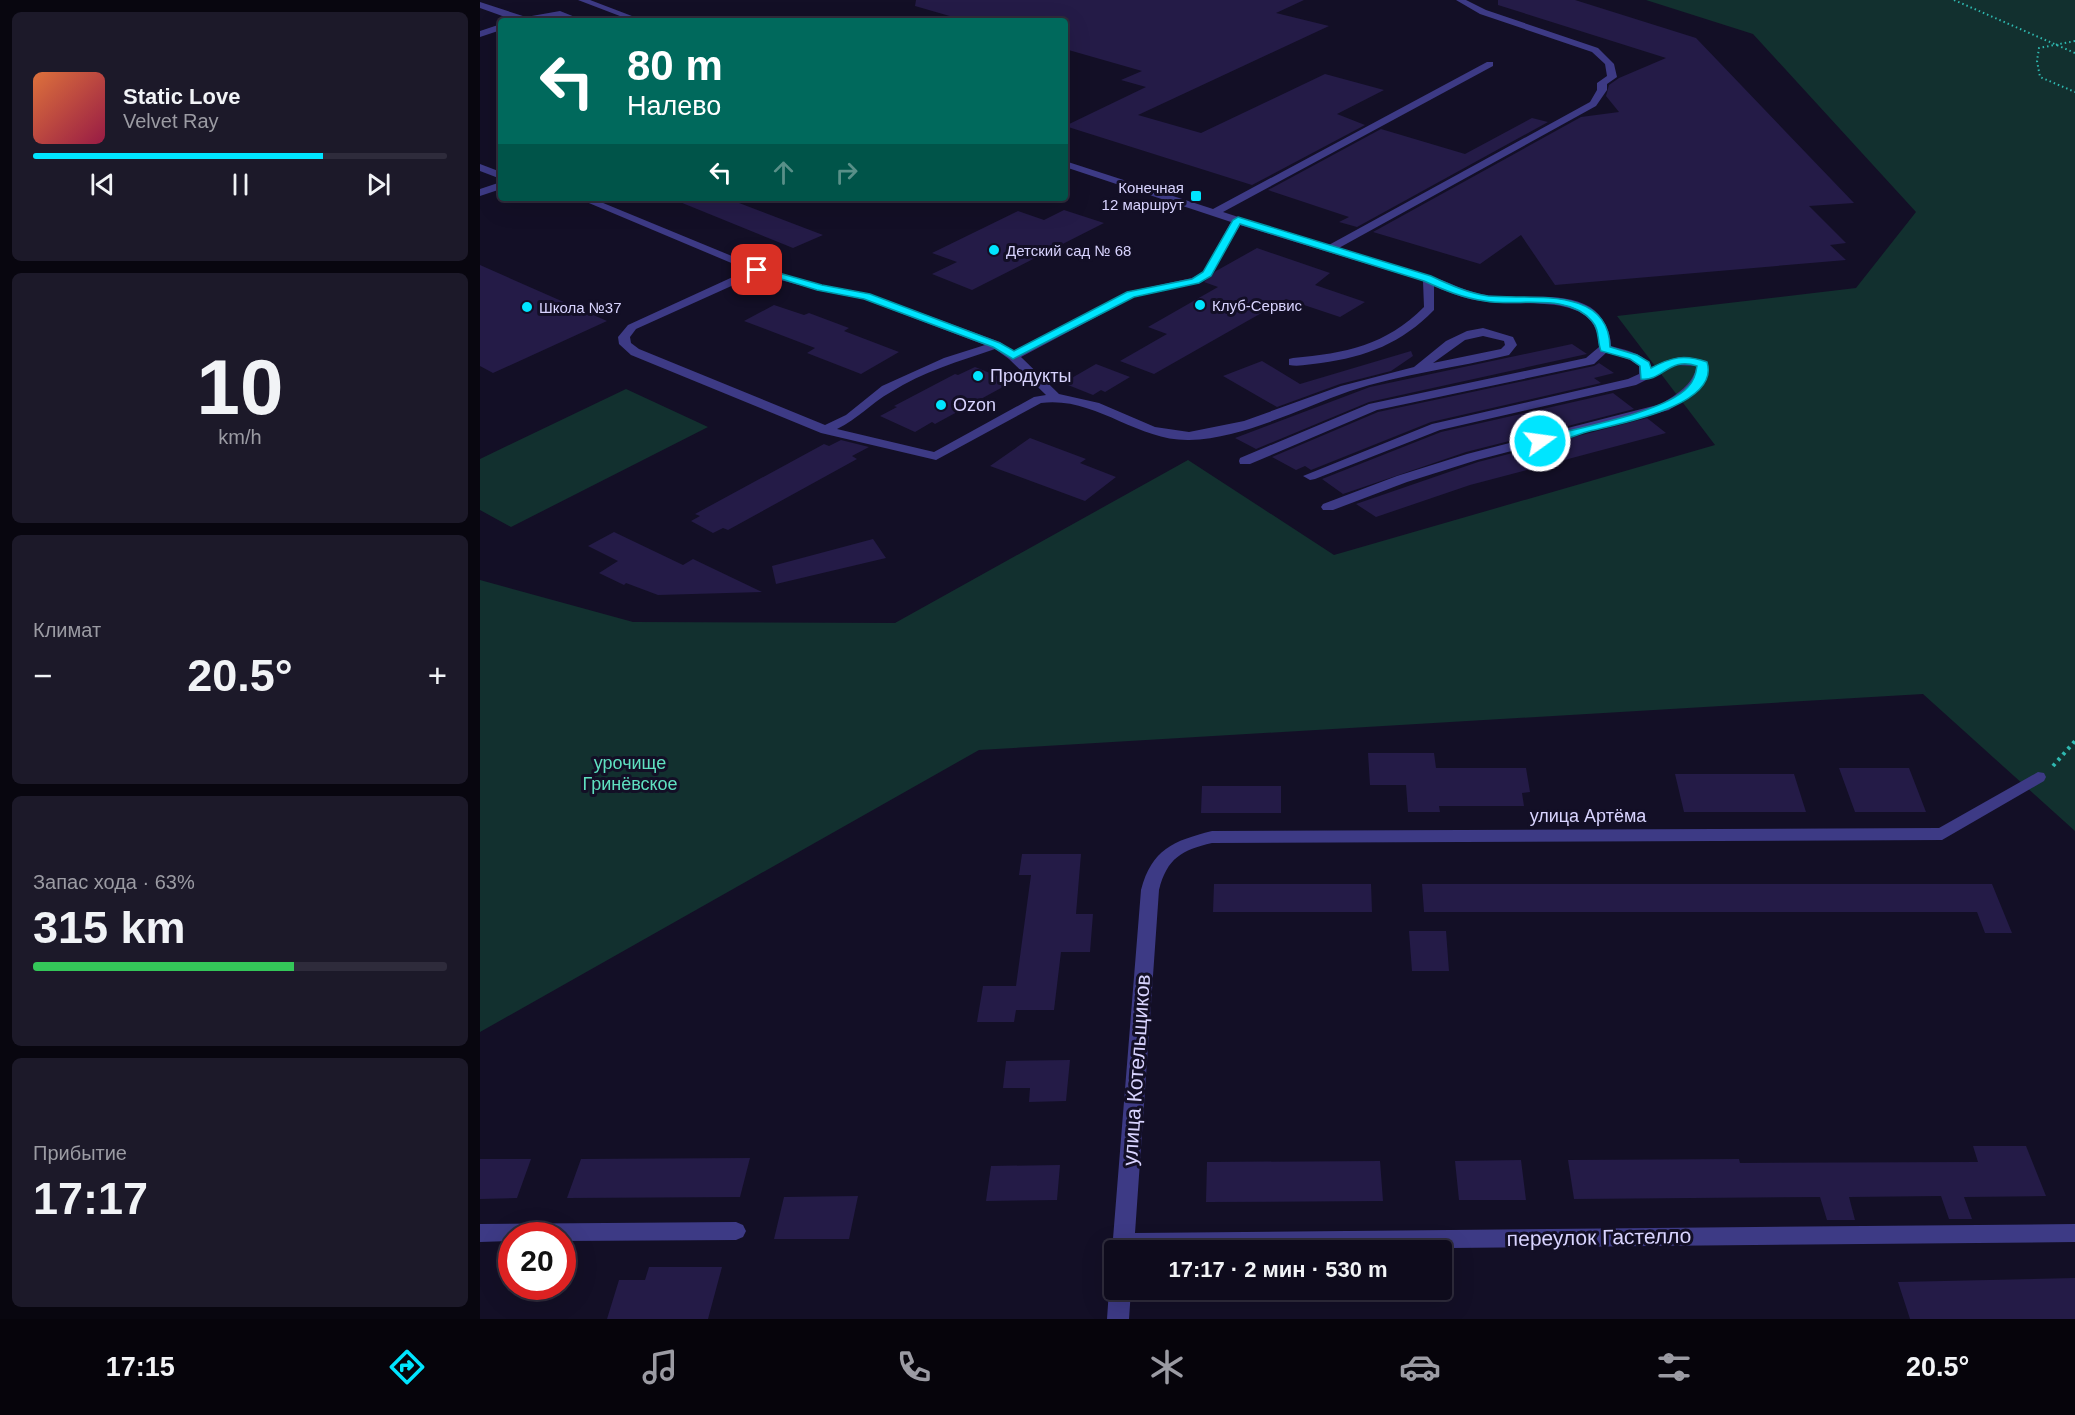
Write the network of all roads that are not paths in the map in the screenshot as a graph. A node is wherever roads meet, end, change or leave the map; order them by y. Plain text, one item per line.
1 (582, 0) edge
2 (1460, 0) edge
3 (480, 5) edge
4 (626, 16) junction
5 (517, 18) edge
6 (535, 18) edge
7 (572, 18) edge
8 (619, 18) edge
9 (632, 18) edge
10 (498, 28) edge
11 (480, 34) edge
12 (1490, 64) dead end
13 (1068, 165) edge
14 (480, 167) edge
15 (498, 175) edge
16 (498, 186) edge
17 (480, 193) edge
18 (589, 201) edge
19 (1214, 213) junction
20 (1238, 220) junction
21 (1328, 250) junction
22 (757, 270) junction
23 (1428, 279) junction
24 (996, 345) junction
25 (1605, 348) junction
26 (1013, 356) junction
27 (1293, 362) dead end
28 (1419, 368) junction
29 (1645, 376) junction
30 (1054, 396) junction
31 (825, 430) junction
32 (1245, 461) dead end
33 (1310, 476) dead end
34 (1328, 507) dead end
35 (2038, 777) road end
36 (1150, 890) joint
37 (736, 1231) dead end
38 (480, 1233) edge
39 (2075, 1233) edge
40 (1123, 1240) edge
41 (1452, 1242) edge
42 (1119, 1300) edge
43 (1118, 1319) edge

1 - 4 street
2 - 21 street
3 - 5 street
4 - 8 street
4 - 9 street
6 - 7 street
10 - 11 street
12 - 19 street
13 - 19 street
14 - 15 street
16 - 17 street
18 - 22 street
19 - 20 street
20 - 21 street
20 - 26 street
21 - 23 street
22 - 24 street
22 - 31 street
23 - 25 street
23 - 27 street
24 - 26 street
24 - 31 street
25 - 29 street
25 - 32 street
26 - 30 street
28 - 28 street
28 - 30 street
29 - 33 street
29 - 34 street
30 - 31 street
35 - 36 street, улица Артёма
36 - 40 street, улица Котельщиков
37 - 38 street
39 - 41 street, переулок Гастелло
42 - 43 street

